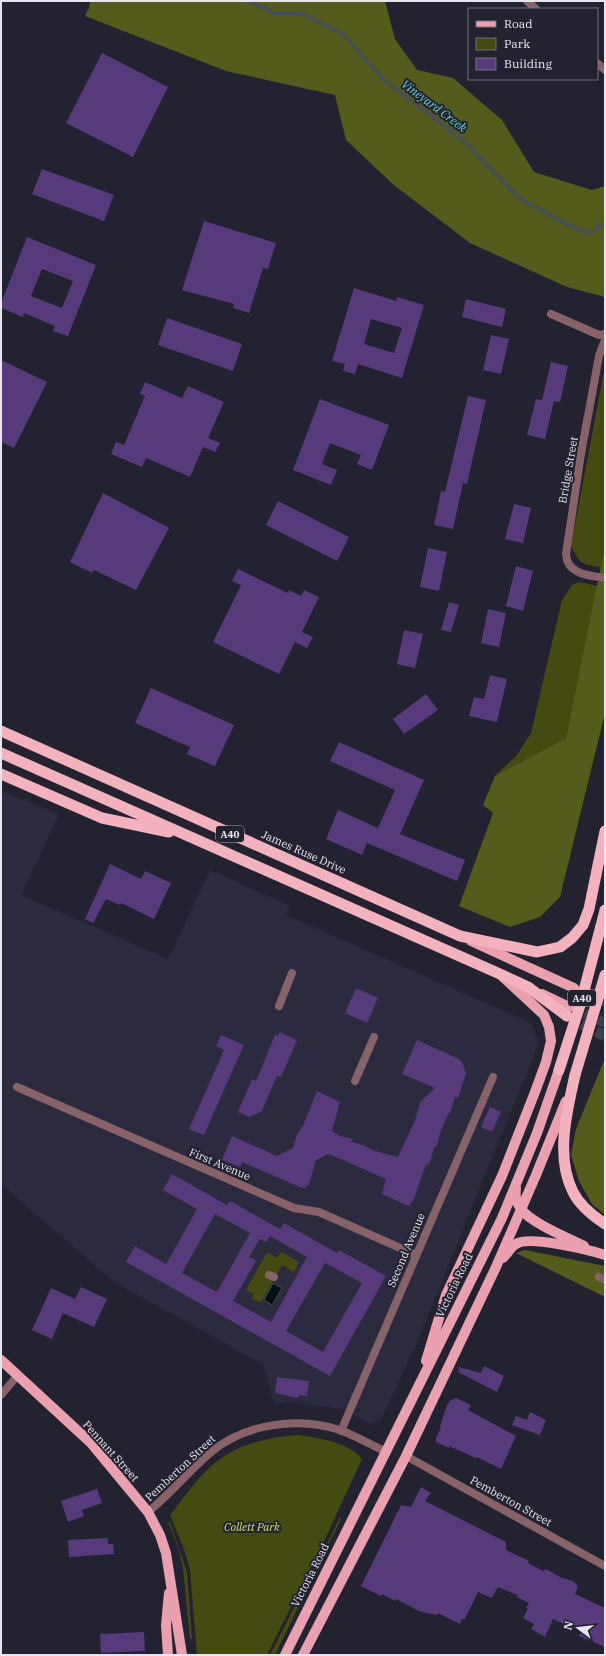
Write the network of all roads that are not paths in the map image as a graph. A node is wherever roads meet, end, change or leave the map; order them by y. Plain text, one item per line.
1 (527, 1) edge
2 (535, 8) edge
3 (551, 314) dead end
4 (605, 334) edge
5 (605, 340) edge
6 (602, 577) edge
7 (1, 731) edge
8 (1, 753) edge
9 (1, 774) edge
10 (176, 830) junction
11 (605, 831) edge
12 (605, 910) edge
13 (460, 936) junction
14 (292, 973) dead end
15 (500, 974) junction
16 (605, 975) edge
17 (574, 988) tunnel mouth
18 (279, 1006) dead end
19 (568, 1011) tunnel mouth
20 (374, 1037) dead end
21 (559, 1070) joint
22 (575, 1075) junction
23 (493, 1078) dead end
24 (355, 1081) dead end
25 (18, 1087) dead end
26 (517, 1184) junction
27 (522, 1210) junction
28 (605, 1224) edge
29 (604, 1254) edge
30 (416, 1255) junction
31 (496, 1267) junction
32 (1, 1360) edge
33 (18, 1375) junction
34 (417, 1389) junction
35 (1, 1395) edge
36 (341, 1430) junction
37 (387, 1452) junction
38 (406, 1456) junction
39 (148, 1512) junction
40 (605, 1566) edge
41 (170, 1579) junction
42 (168, 1655) edge
43 (182, 1655) edge
44 (285, 1655) edge
45 (303, 1655) edge

1 - 2 street
3 - 4 street
5 - 6 street, Bridge Street
7 - 13 highway, James Ruse Drive / A40
8 - 10 highway, A40
9 - 10 highway
10 - 15 highway, A40
11 - 13 highway, A40
12 - 21 highway, Victoria Road / A40, bridge
13 - 17 main road, James Ruse Drive
14 - 18 street
15 - 19 highway, A40
15 - 34 main road
16 - 22 highway, A40, bridge
20 - 24 street
21 - 26 main road, Victoria Road / A40
22 - 27 main road
22 - 28 highway, A40
23 - 30 street, Second Avenue
25 - 30 street, First Avenue
26 - 27 main road
26 - 34 main road, Victoria Road
27 - 29 main road
27 - 31 main road
29 - 31 main road
30 - 36 street, Second Avenue
31 - 38 main road
32 - 33 main road, Pennant Street
33 - 35 street
33 - 39 main road, Pennant Street
34 - 37 main road, Victoria Road
36 - 37 street, Pemberton Street
36 - 39 street, Pemberton Street
37 - 44 main road, Victoria Road
38 - 40 street, Pemberton Street
38 - 45 main road
39 - 41 main road, Pennant Street
41 - 42 main road
41 - 43 main road

